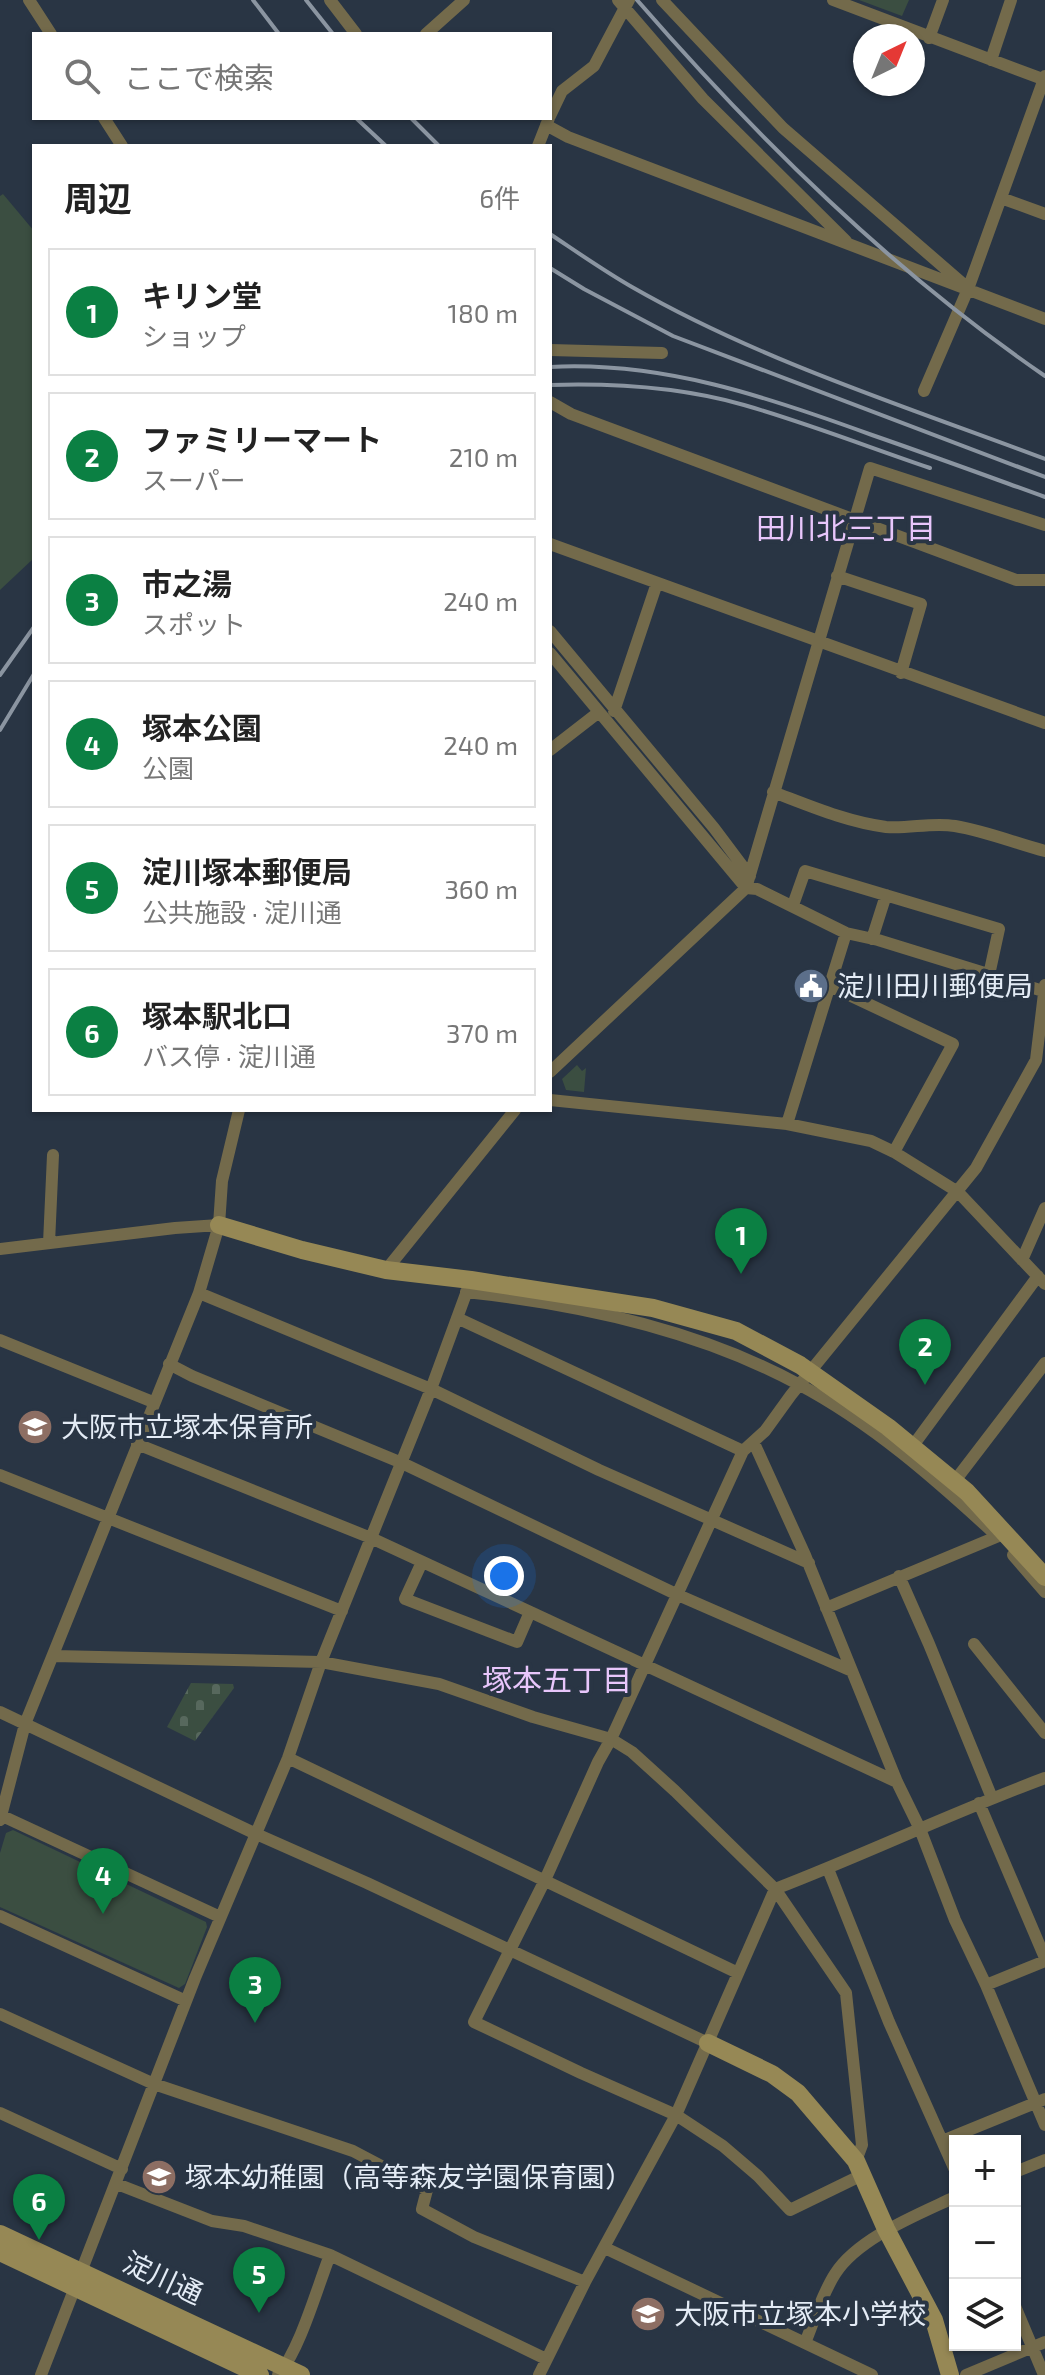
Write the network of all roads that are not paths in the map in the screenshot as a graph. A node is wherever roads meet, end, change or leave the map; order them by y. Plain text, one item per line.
1 (29, 0) edge
2 (330, 0) edge
3 (464, 0) edge
4 (662, 0) edge
5 (833, 0) edge
6 (943, 0) edge
7 (1011, 0) edge
8 (624, 3) edge
9 (50, 32) edge
10 (354, 32) edge
11 (428, 32) edge
12 (929, 38) junction
13 (991, 60) junction
14 (1045, 78) edge
15 (552, 112) edge
16 (105, 120) edge
17 (548, 120) edge
18 (121, 144) edge
19 (539, 144) edge
20 (1001, 198) junction
21 (1045, 214) edge
22 (851, 246) junction
23 (968, 289) junction
24 (1045, 319) edge
25 (552, 350) edge
26 (662, 353) dead end
27 (924, 391) dead end
28 (552, 403) edge
29 (854, 520) junction
30 (1045, 525) edge
31 (552, 545) edge
32 (837, 576) junction
33 (1045, 580) edge
34 (657, 583) junction
35 (552, 634) edge
36 (817, 642) junction
37 (552, 655) edge
38 (901, 673) junction
39 (614, 711) junction
40 (599, 712) junction
41 (1045, 723) edge
42 (552, 748) edge
43 (773, 792) junction
44 (1045, 851) edge
45 (748, 882) junction
46 (886, 895) junction
47 (793, 905) junction
48 (846, 933) junction
49 (872, 939) junction
50 (989, 975) junction
51 (830, 986) junction
52 (1044, 993) edge
53 (552, 1066) edge
54 (552, 1100) edge
55 (239, 1112) edge
56 (513, 1112) edge
57 (787, 1124) junction
58 (894, 1152) junction
59 (53, 1155) dead end
60 (958, 1192) junction
61 (1045, 1208) edge
62 (219, 1225) junction
63 (49, 1243) junction
64 (0, 1249) edge
65 (1022, 1260) junction
66 (386, 1270) junction
67 (1042, 1280) edge
68 (468, 1286) junction
69 (199, 1293) junction
70 (457, 1318) junction
71 (0, 1340) edge
72 (1045, 1363) edge
73 (169, 1364) junction
74 (805, 1378) junction
75 (431, 1389) junction
76 (153, 1402) junction
77 (754, 1443) junction
78 (137, 1444) junction
79 (912, 1447) junction
80 (743, 1451) junction
81 (402, 1463) junction
82 (0, 1475) edge
83 (954, 1482) junction
84 (107, 1517) junction
85 (710, 1518) junction
86 (1002, 1534) junction
87 (371, 1538) junction
88 (422, 1562) junction
89 (809, 1563) junction
90 (899, 1576) junction
91 (1045, 1577) edge
92 (1045, 1592) edge
93 (678, 1595) junction
94 (826, 1608) junction
95 (342, 1611) junction
96 (530, 1612) junction
97 (974, 1644) dead end
98 (54, 1656) junction
99 (321, 1662) junction
100 (644, 1665) junction
101 (852, 1671) junction
102 (0, 1712) edge
103 (25, 1724) junction
104 (1045, 1733) edge
105 (611, 1739) junction
106 (288, 1758) junction
107 (1045, 1778) edge
108 (897, 1782) junction
109 (992, 1798) junction
110 (979, 1803) junction
111 (0, 1817) edge
112 (920, 1829) junction
113 (254, 1833) junction
114 (828, 1869) junction
115 (545, 1880) junction
116 (775, 1889) junction
117 (0, 1916) edge
118 (220, 1917) junction
119 (510, 1951) junction
120 (1045, 1960) edge
121 (738, 1973) junction
122 (986, 1985) junction
123 (186, 2001) junction
124 (0, 2014) edge
125 (708, 2043) junction
126 (154, 2084) junction
127 (1040, 2101) edge
128 (0, 2113) edge
129 (676, 2115) junction
130 (1045, 2125) edge
131 (942, 2141) junction
132 (949, 2157) edge
133 (1045, 2160) edge
134 (859, 2168) junction
135 (122, 2169) junction
136 (1021, 2170) edge
137 (117, 2184) junction
138 (949, 2200) edge
139 (886, 2229) junction
140 (0, 2234) edge
141 (605, 2248) junction
142 (0, 2252) edge
143 (330, 2255) junction
144 (78, 2280) junction
145 (585, 2282) junction
146 (1021, 2316) edge
147 (805, 2343) junction
148 (1039, 2345) edge
149 (546, 2359) junction
150 (843, 2361) junction
151 (288, 2372) edge
152 (41, 2375) edge
153 (260, 2375) edge
154 (539, 2375) edge
155 (836, 2375) edge
156 (872, 2375) edge
157 (950, 2375) edge
158 (966, 2375) edge
159 (1044, 2375) edge

1 - 9 street
2 - 10 street
3 - 11 street
4 - 23 street
5 - 12 street
6 - 12 street
7 - 13 street
8 - 15 street
8 - 22 street
12 - 13 street
13 - 14 street
14 - 20 street
16 - 18 street
17 - 19 street
17 - 22 street
20 - 21 street
20 - 23 street
22 - 23 street
23 - 24 street
23 - 27 street
25 - 26 street
28 - 29 street
29 - 30 street
29 - 32 street
29 - 33 street
31 - 34 street
32 - 36 street
32 - 38 street
34 - 36 street
34 - 39 street
35 - 39 street
36 - 38 street
36 - 43 street
37 - 40 street
38 - 41 street
39 - 45 street
40 - 42 street
40 - 45 street
43 - 44 street
43 - 45 street
45 - 47 street
45 - 53 street
46 - 47 street
46 - 49 street
46 - 50 street
47 - 48 street
48 - 49 street
48 - 51 street
49 - 50 street
50 - 52 street
51 - 57 street
51 - 58 street
52 - 60 street
54 - 57 street
55 - 62 street
56 - 66 street
57 - 58 street
58 - 60 street
59 - 63 street
60 - 65 street
60 - 74 street
61 - 65 street
62 - 63 street
62 - 66 street
62 - 69 street
63 - 64 street
65 - 67 street
66 - 68 street
67 - 79 street
68 - 70 street
68 - 74 street
69 - 73 street
69 - 75 street
70 - 75 street
70 - 80 street
71 - 76 street
72 - 83 street
73 - 76 street
73 - 81 street
74 - 77 street
74 - 79 street
74 - 86 street
75 - 81 street
75 - 85 street
76 - 78 street
77 - 80 street
77 - 89 street
78 - 84 street
78 - 87 street
79 - 83 street
80 - 85 street
81 - 87 street
81 - 93 street
82 - 84 street
83 - 86 street
84 - 95 street
84 - 98 street
85 - 89 street
85 - 93 street
86 - 90 street
86 - 91 street
86 - 92 street
87 - 88 street
87 - 95 street
88 - 96 street
88 - 96 street
89 - 94 street
90 - 94 street
90 - 109 street
93 - 100 street
93 - 101 street
94 - 101 street
95 - 99 street
96 - 100 street
97 - 104 street
98 - 99 street
98 - 103 street
99 - 105 street
99 - 106 street
100 - 105 street
100 - 108 street
101 - 108 street
102 - 103 street
103 - 111 street
103 - 113 street
105 - 115 street
105 - 116 street
106 - 113 street
106 - 115 street
107 - 109 street
108 - 112 street
109 - 110 street
110 - 112 street
110 - 120 street
111 - 118 street
112 - 114 street
112 - 122 street
113 - 118 street
113 - 119 street
114 - 116 street
114 - 131 street
115 - 119 street
115 - 121 street
116 - 121 street
116 - 134 street
117 - 123 street
118 - 123 street
119 - 125 street
119 - 129 street
120 - 122 street
121 - 125 street
122 - 127 street
123 - 126 street
124 - 126 street
125 - 129 street
125 - 134 street
126 - 135 street
126 - 145 street
127 - 130 street
127 - 131 street
128 - 135 street
129 - 134 street
129 - 141 street
131 - 132 street
133 - 136 street
134 - 139 street
135 - 137 street
137 - 143 street
137 - 144 street
138 - 139 street
139 - 147 street
139 - 157 street
140 - 144 street, 淀川通
141 - 145 street
141 - 147 street
142 - 144 street, 淀川通
143 - 149 street
143 - 151 street
144 - 151 street, 淀川通
144 - 152 street
144 - 153 street, 淀川通
145 - 149 street
146 - 148 street
147 - 150 street
148 - 158 street
148 - 159 street
149 - 154 street
150 - 155 street
150 - 156 street

